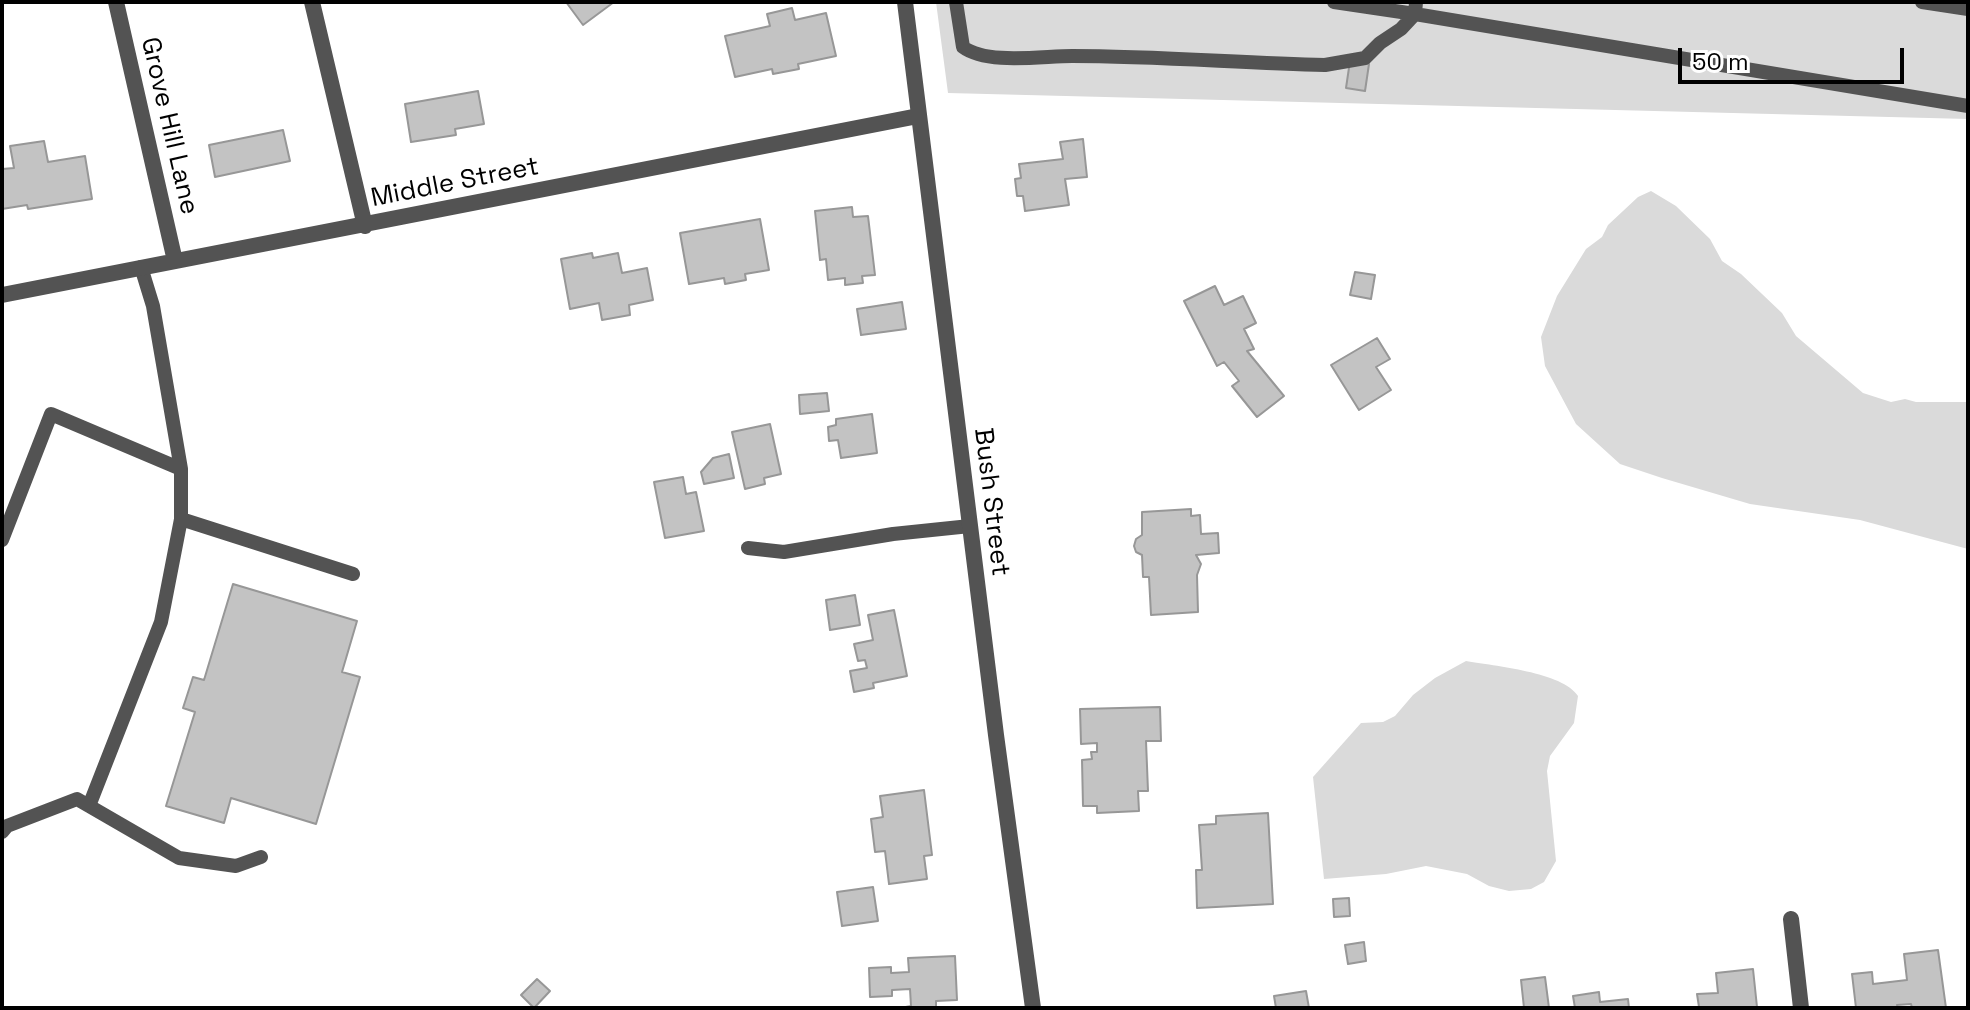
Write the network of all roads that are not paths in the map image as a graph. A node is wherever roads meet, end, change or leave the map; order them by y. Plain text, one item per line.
1 (116, 2) edge
2 (312, 2) edge
3 (905, 2) edge
4 (956, 2) edge
5 (1334, 2) edge
6 (1922, 2) edge
7 (1416, 8) edge
8 (1968, 9) edge
9 (1968, 106) edge
10 (918, 116) junction
11 (365, 226) junction
12 (175, 261) junction
13 (141, 267) junction
14 (2, 295) edge
15 (181, 469) junction
16 (181, 519) junction
17 (970, 526) junction
18 (2, 540) edge
19 (748, 548) dead end
20 (353, 574) dead end
21 (89, 806) junction
22 (2, 832) edge
23 (261, 857) dead end
24 (1791, 919) dead end
25 (1033, 1008) edge
26 (1801, 1008) edge

1 - 12 street, Grove Hill Lane
2 - 11 street
3 - 10 street, Bush Street
4 - 7 lane
5 - 7 lane
6 - 8 lane
7 - 9 lane
10 - 11 street, Middle Street
10 - 17 street, Bush Street
11 - 12 street, Middle Street
12 - 13 street, Middle Street
13 - 14 street, Middle Street
13 - 15 lane
15 - 16 lane
15 - 18 lane
16 - 20 lane
16 - 21 lane
17 - 19 lane
17 - 25 street, Bush Street
21 - 22 lane
21 - 23 lane
24 - 26 street

